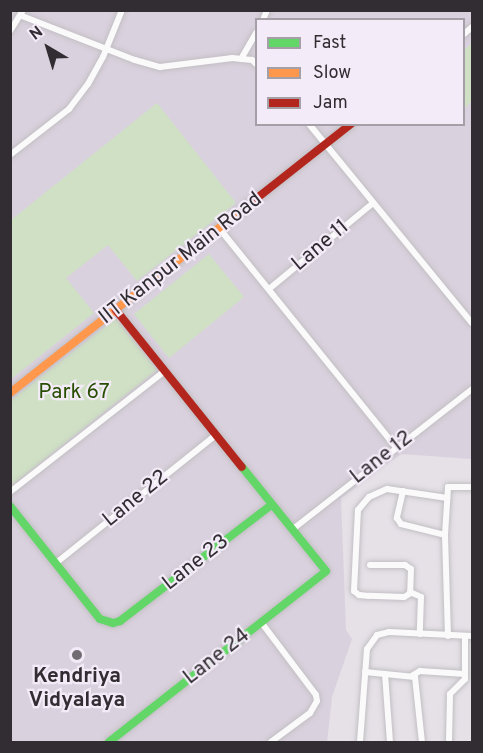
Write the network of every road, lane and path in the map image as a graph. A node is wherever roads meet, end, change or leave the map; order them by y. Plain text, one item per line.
1 (122, 10) edge
2 (22, 13) edge
3 (10, 31) edge
4 (255, 35) edge
5 (107, 50) junction
6 (241, 59) junction
7 (255, 63) edge
8 (311, 126) edge
9 (349, 126) edge
10 (326, 145) junction
11 (10, 155) edge
12 (373, 202) junction
13 (219, 228) junction
14 (269, 290) junction
15 (116, 310) junction
16 (472, 323) edge
17 (165, 371) junction
18 (472, 388) edge
19 (10, 393) edge
20 (216, 435) junction
21 (396, 447) junction
22 (472, 487) edge
23 (403, 491) junction
24 (10, 492) edge
25 (447, 498) junction
26 (271, 505) junction
27 (10, 506) edge
28 (292, 529) junction
29 (445, 535) junction
30 (56, 563) junction
31 (370, 565) dead end
32 (411, 593) junction
33 (261, 622) junction
34 (420, 634) junction
35 (448, 636) junction
36 (469, 636) edge
37 (365, 672) junction
38 (385, 674) junction
39 (412, 675) junction
40 (468, 677) edge
41 (109, 742) edge
42 (271, 742) edge
43 (360, 742) edge
44 (390, 742) edge
45 (422, 742) edge
46 (449, 742) edge

1 - 5 street
2 - 3 street
2 - 5 street
4 - 6 street
5 - 6 street
5 - 11 street
6 - 7 street
8 - 10 street
9 - 10 street, IIT Kanpur Main Road
10 - 12 street
10 - 13 street, IIT Kanpur Main Road
12 - 14 street, Lane 11
12 - 16 street
13 - 14 street
13 - 15 street, IIT Kanpur Main Road
14 - 21 street
15 - 17 street
15 - 19 street, IIT Kanpur Main Road
17 - 20 street
17 - 24 street
18 - 21 street, Lane 12
20 - 26 street
20 - 30 street, Lane 22
21 - 28 street, Lane 12
22 - 25 street
23 - 25 street
23 - 29 street
23 - 32 street
25 - 29 street
26 - 28 street
26 - 30 street, Lane 23
27 - 30 street
28 - 33 street, Lane 24
29 - 35 street
31 - 32 street
32 - 34 street
33 - 41 street, Lane 24
33 - 42 street
34 - 35 street
34 - 37 street
35 - 36 street
36 - 40 street
37 - 38 street
37 - 43 street
38 - 39 street
38 - 44 street
39 - 40 street
39 - 45 street
40 - 46 street

